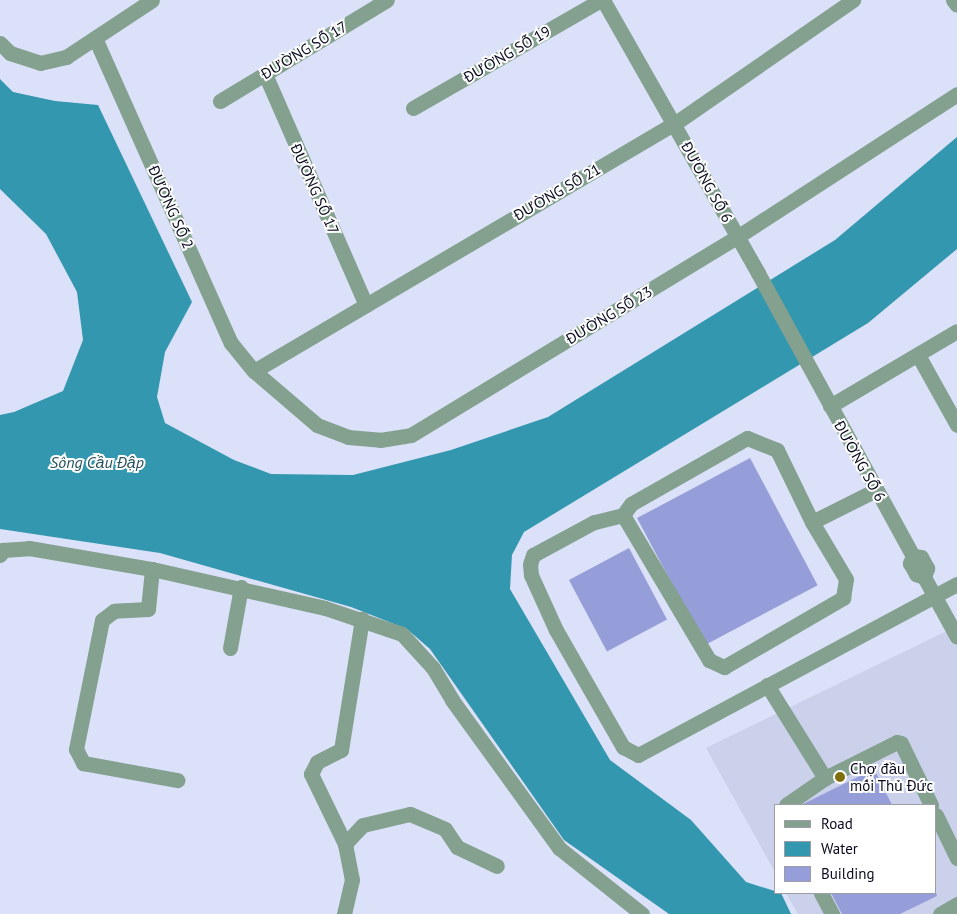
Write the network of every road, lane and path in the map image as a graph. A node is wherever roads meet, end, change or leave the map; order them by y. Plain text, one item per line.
1 (152, 0) edge
2 (387, 0) edge
3 (602, 0) edge
4 (853, 0) edge
5 (953, 0) edge
6 (957, 5) edge
7 (96, 38) junction
8 (0, 44) edge
9 (265, 74) junction
10 (957, 94) edge
11 (220, 101) dead end
12 (413, 108) dead end
13 (674, 124) junction
14 (737, 237) junction
15 (366, 305) junction
16 (957, 331) edge
17 (918, 355) junction
18 (254, 371) junction
19 (830, 406) junction
20 (957, 425) edge
21 (876, 490) junction
22 (623, 515) junction
23 (812, 522) junction
24 (0, 555) edge
25 (152, 569) junction
26 (957, 584) edge
27 (241, 587) junction
28 (933, 594) junction
29 (362, 619) junction
30 (957, 637) edge
31 (230, 648) dead end
32 (767, 685) junction
33 (825, 778) junction
34 (177, 780) dead end
35 (787, 804) edge
36 (931, 804) edge
37 (937, 817) edge
38 (345, 844) junction
39 (957, 858) edge
40 (497, 866) dead end
41 (822, 894) edge
42 (957, 904) edge
43 (344, 914) edge
44 (642, 914) edge
45 (832, 914) edge
46 (940, 914) edge

1 - 7 street
2 - 9 street, ĐƯỜNG SỐ 17
3 - 12 street, ĐƯỜNG SỐ 19
3 - 13 street, ĐƯỜNG SỐ 6
4 - 13 street, ĐƯỜNG SỐ 21
5 - 6 street
7 - 8 street
7 - 18 street, ĐƯỜNG SỐ 2
9 - 11 street, ĐƯỜNG SỐ 17
9 - 15 street, ĐƯỜNG SỐ 17
10 - 14 street, ĐƯỜNG SỐ 23
13 - 14 street, ĐƯỜNG SỐ 6
13 - 15 street, ĐƯỜNG SỐ 21
14 - 18 street, ĐƯỜNG SỐ 23
14 - 19 street, ĐƯỜNG SỐ 6
15 - 18 street, ĐƯỜNG SỐ 21
16 - 17 street
17 - 19 street
17 - 20 street
19 - 21 street, ĐƯỜNG SỐ 6
21 - 23 street
21 - 28 street, ĐƯỜNG SỐ 6
22 - 23 street
22 - 23 street
22 - 32 street
24 - 25 street
25 - 27 street
25 - 34 street
26 - 28 street
27 - 29 street
27 - 31 street
28 - 30 street, ĐƯỜNG SỐ 6
28 - 32 street
29 - 38 street
29 - 44 street
32 - 33 street
33 - 35 street
33 - 36 street
37 - 39 street
38 - 40 street
38 - 43 street
41 - 45 street
42 - 46 street

